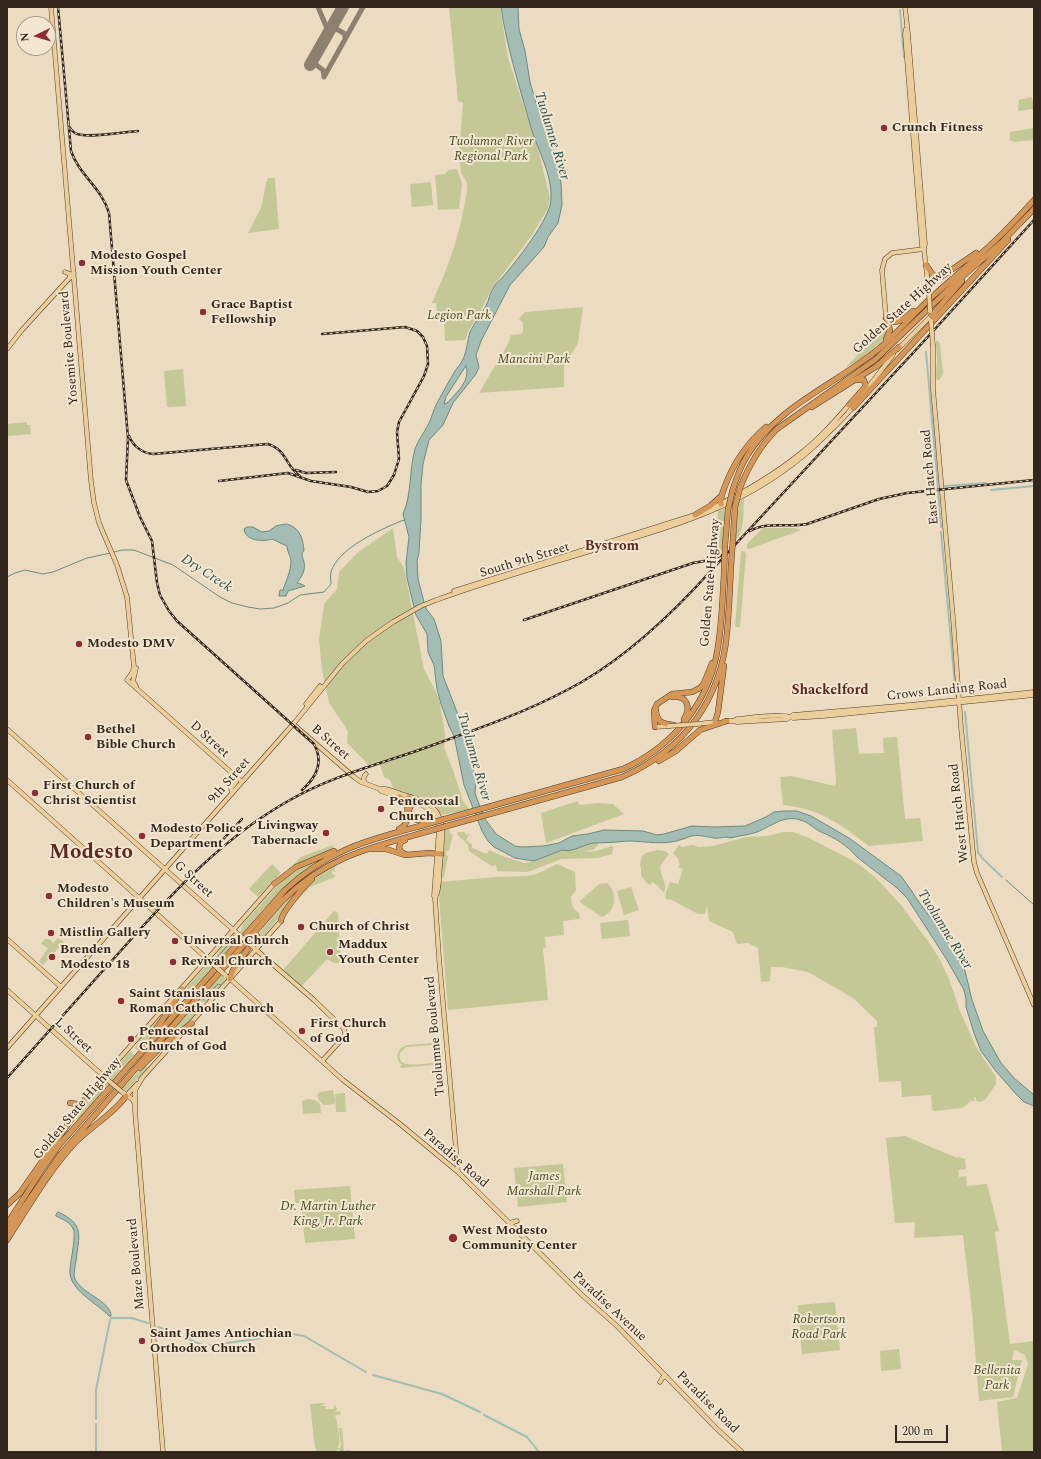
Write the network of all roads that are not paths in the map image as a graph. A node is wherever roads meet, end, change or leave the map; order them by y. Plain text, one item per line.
1 (51, 7) edge
2 (905, 7) edge
3 (1034, 200) edge
4 (1034, 210) edge
5 (1025, 219) junction
6 (993, 242) junction
7 (924, 249) junction
8 (984, 258) junction
9 (926, 265) junction
10 (65, 272) dead end
11 (74, 273) junction
12 (68, 280) junction
13 (75, 284) junction
14 (931, 294) junction
15 (931, 316) junction
16 (886, 318) junction
17 (882, 325) dead end
18 (889, 325) junction
19 (920, 326) junction
20 (932, 329) junction
21 (900, 347) junction
22 (7, 349) edge
23 (869, 357) junction
24 (851, 383) junction
25 (851, 406) junction
26 (791, 409) junction
27 (790, 418) junction
28 (805, 452) junction
29 (760, 486) junction
30 (752, 487) junction
31 (722, 494) junction
32 (724, 507) junction
33 (695, 515) junction
34 (727, 633) junction
35 (717, 651) junction
36 (133, 661) junction
37 (127, 680) joint
38 (317, 692) junction
39 (1034, 692) edge
40 (142, 693) junction
41 (1034, 695) edge
42 (960, 701) junction
43 (907, 707) junction
44 (839, 711) junction
45 (718, 712) junction
46 (656, 715) junction
47 (823, 716) junction
48 (790, 717) junction
49 (730, 721) junction
50 (714, 722) junction
51 (293, 724) junction
52 (669, 726) junction
53 (676, 726) joint
54 (656, 727) junction
55 (7, 729) edge
56 (675, 734) junction
57 (640, 770) junction
58 (231, 772) junction
59 (366, 774) dead end
60 (354, 778) joint
61 (7, 780) edge
62 (242, 782) junction
63 (365, 784) junction
64 (380, 789) junction
65 (232, 794) junction
66 (399, 797) junction
67 (410, 800) junction
68 (408, 809) junction
69 (431, 822) junction
70 (433, 830) junction
71 (370, 839) junction
72 (352, 846) junction
73 (439, 854) junction
74 (410, 855) junction
75 (340, 859) junction
76 (334, 862) junction
77 (165, 869) junction
78 (274, 884) joint
79 (140, 899) junction
80 (282, 902) junction
81 (281, 921) joint
82 (233, 930) junction
83 (7, 939) edge
84 (254, 949) junction
85 (207, 959) junction
86 (230, 979) junction
87 (61, 987) junction
88 (182, 989) junction
89 (7, 990) edge
90 (1034, 1004) edge
91 (36, 1015) junction
92 (192, 1023) junction
93 (7, 1048) edge
94 (140, 1052) junction
95 (322, 1061) junction
96 (104, 1076) junction
97 (143, 1078) junction
98 (97, 1085) junction
99 (91, 1091) joint
100 (124, 1094) junction
101 (111, 1096) junction
102 (70, 1103) dead end
103 (135, 1105) junction
104 (78, 1109) junction
105 (135, 1111) junction
106 (68, 1145) junction
107 (458, 1172) junction
108 (36, 1178) junction
109 (7, 1205) edge
110 (517, 1221) dead end
111 (509, 1223) junction
112 (7, 1224) edge
113 (7, 1232) edge
114 (7, 1240) edge
115 (526, 1241) junction
116 (519, 1244) dead end
117 (547, 1261) joint
118 (658, 1368) joint
119 (667, 1377) junction
120 (660, 1382) dead end
121 (163, 1452) edge
122 (742, 1452) edge

1 - 11 main road, Yosemite Boulevard
2 - 7 main road, East Hatch Road
3 - 6 highway, Golden State Highway
4 - 5 highway, Golden State Highway
5 - 8 highway, Golden State Highway
5 - 25 highway
6 - 9 highway
6 - 14 highway, Golden State Highway
7 - 9 main road, East Hatch Road
7 - 16 main road
8 - 15 highway
8 - 27 highway, Golden State Highway
9 - 14 main road, East Hatch Road
10 - 12 main road
11 - 12 main road
11 - 13 main road, Yosemite Boulevard
12 - 13 main road
12 - 22 main road
13 - 36 main road, Yosemite Boulevard
14 - 15 main road, East Hatch Road, bridge
14 - 16 highway
14 - 23 highway, Golden State Highway
15 - 19 main road, South 9th Street
15 - 20 main road, East Hatch Road, bridge
16 - 18 highway
17 - 18 highway
18 - 23 highway
19 - 20 main road, bridge
19 - 21 main road, South 9th Street
20 - 42 main road, East Hatch Road, bridge
21 - 24 highway
21 - 25 main road, South 9th Street
23 - 26 highway, Golden State Highway
24 - 25 highway
24 - 27 highway
25 - 28 main road, South 9th Street
26 - 31 highway
26 - 32 highway, Golden State Highway, bridge
27 - 34 highway, Golden State Highway, bridge
28 - 29 main road, South 9th Street
28 - 30 main road, South 9th Street
29 - 30 main road
29 - 32 main road, South 9th Street
30 - 32 main road, South 9th Street
31 - 32 highway
31 - 33 highway
32 - 33 main road, South 9th Street
32 - 35 highway, Golden State Highway, bridge
32 - 38 main road, South 9th Street
33 - 38 main road, South 9th Street
34 - 45 highway
34 - 57 highway, Golden State Highway
35 - 54 highway
35 - 56 highway, Golden State Highway
36 - 37 main road, Yosemite Boulevard
36 - 40 main road
37 - 40 main road, D Street
38 - 51 main road, 9th Street
39 - 42 main road, Crows Landing Road
40 - 58 main road, D Street
41 - 42 main road, Crows Landing Road
42 - 43 main road, Crows Landing Road
42 - 43 main road, Crows Landing Road
42 - 90 main road, West Hatch Road
43 - 44 main road, Crows Landing Road
43 - 47 main road, Crows Landing Road
44 - 47 main road
44 - 48 main road, Crows Landing Road
45 - 49 highway
45 - 50 highway
46 - 52 highway
46 - 54 highway
46 - 56 highway
47 - 48 main road, Crows Landing Road
48 - 49 main road, Crows Landing Road
49 - 50 main road, Crows Landing Road
49 - 57 highway
50 - 53 main road, Crows Landing Road, bridge
51 - 60 main road, B Street
51 - 62 main road, 9th Street
52 - 53 highway, bridge
52 - 54 main road
55 - 77 main road, G Street
56 - 69 highway, Golden State Highway, bridge
57 - 70 highway, Golden State Highway, bridge
58 - 62 main road, D Street
58 - 65 main road
59 - 63 main road
60 - 63 main road, Tuolumne Boulevard
61 - 79 main road, Paradise Road
62 - 65 main road, 9th Street
63 - 64 main road, Tuolumne Boulevard
64 - 66 main road, Tuolumne Boulevard
64 - 67 main road, Tuolumne Boulevard
65 - 77 main road, 9th Street
66 - 67 main road, Tuolumne Boulevard
66 - 68 highway
67 - 68 highway
67 - 73 main road, Tuolumne Boulevard
67 - 73 main road, Tuolumne Boulevard
68 - 69 highway
68 - 71 highway
69 - 71 highway, Golden State Highway
70 - 74 highway
70 - 75 highway, Golden State Highway
71 - 72 highway, Golden State Highway
72 - 78 highway
72 - 94 highway, Golden State Highway
73 - 74 highway
73 - 107 main road, Tuolumne Boulevard
74 - 75 highway
75 - 76 highway, Golden State Highway
76 - 80 highway, Golden State Highway
76 - 81 highway
77 - 79 main road, 9th Street
77 - 82 main road, G Street
78 - 82 main road
79 - 85 main road, Paradise Road
79 - 87 main road, 9th Street
80 - 86 highway
80 - 101 highway, Golden State Highway
81 - 84 main road
82 - 84 main road, G Street, bridge
82 - 85 main road
83 - 87 main road
84 - 86 main road
84 - 95 main road, G Street
85 - 86 main road, Paradise Road, bridge
85 - 88 main road
86 - 92 main road
86 - 95 main road, Paradise Road
87 - 91 main road, 9th Street
88 - 94 highway
88 - 96 main road
89 - 91 main road, L Street
91 - 93 main road, 9th Street
91 - 96 main road, L Street
92 - 97 main road
92 - 101 highway
94 - 108 highway, Golden State Highway
95 - 107 main road, Paradise Road
96 - 98 main road
96 - 100 main road, L Street, bridge
97 - 100 main road
97 - 103 main road, Maze Boulevard
98 - 99 main road
98 - 108 highway
99 - 104 highway
100 - 103 main road, L Street
100 - 105 main road, L Street
100 - 106 highway
100 - 114 highway
101 - 106 highway, Golden State Highway
102 - 104 highway
103 - 105 main road, Maze Boulevard
104 - 109 highway
105 - 121 main road, Maze Boulevard
106 - 113 highway, Golden State Highway
107 - 111 main road, Paradise Road
108 - 112 highway, Golden State Highway
110 - 111 main road
111 - 115 main road, Paradise Road
115 - 116 main road
115 - 117 main road, Paradise Road
117 - 118 main road, Paradise Avenue
118 - 119 main road, Paradise Road
119 - 120 main road
119 - 122 main road, Paradise Road

